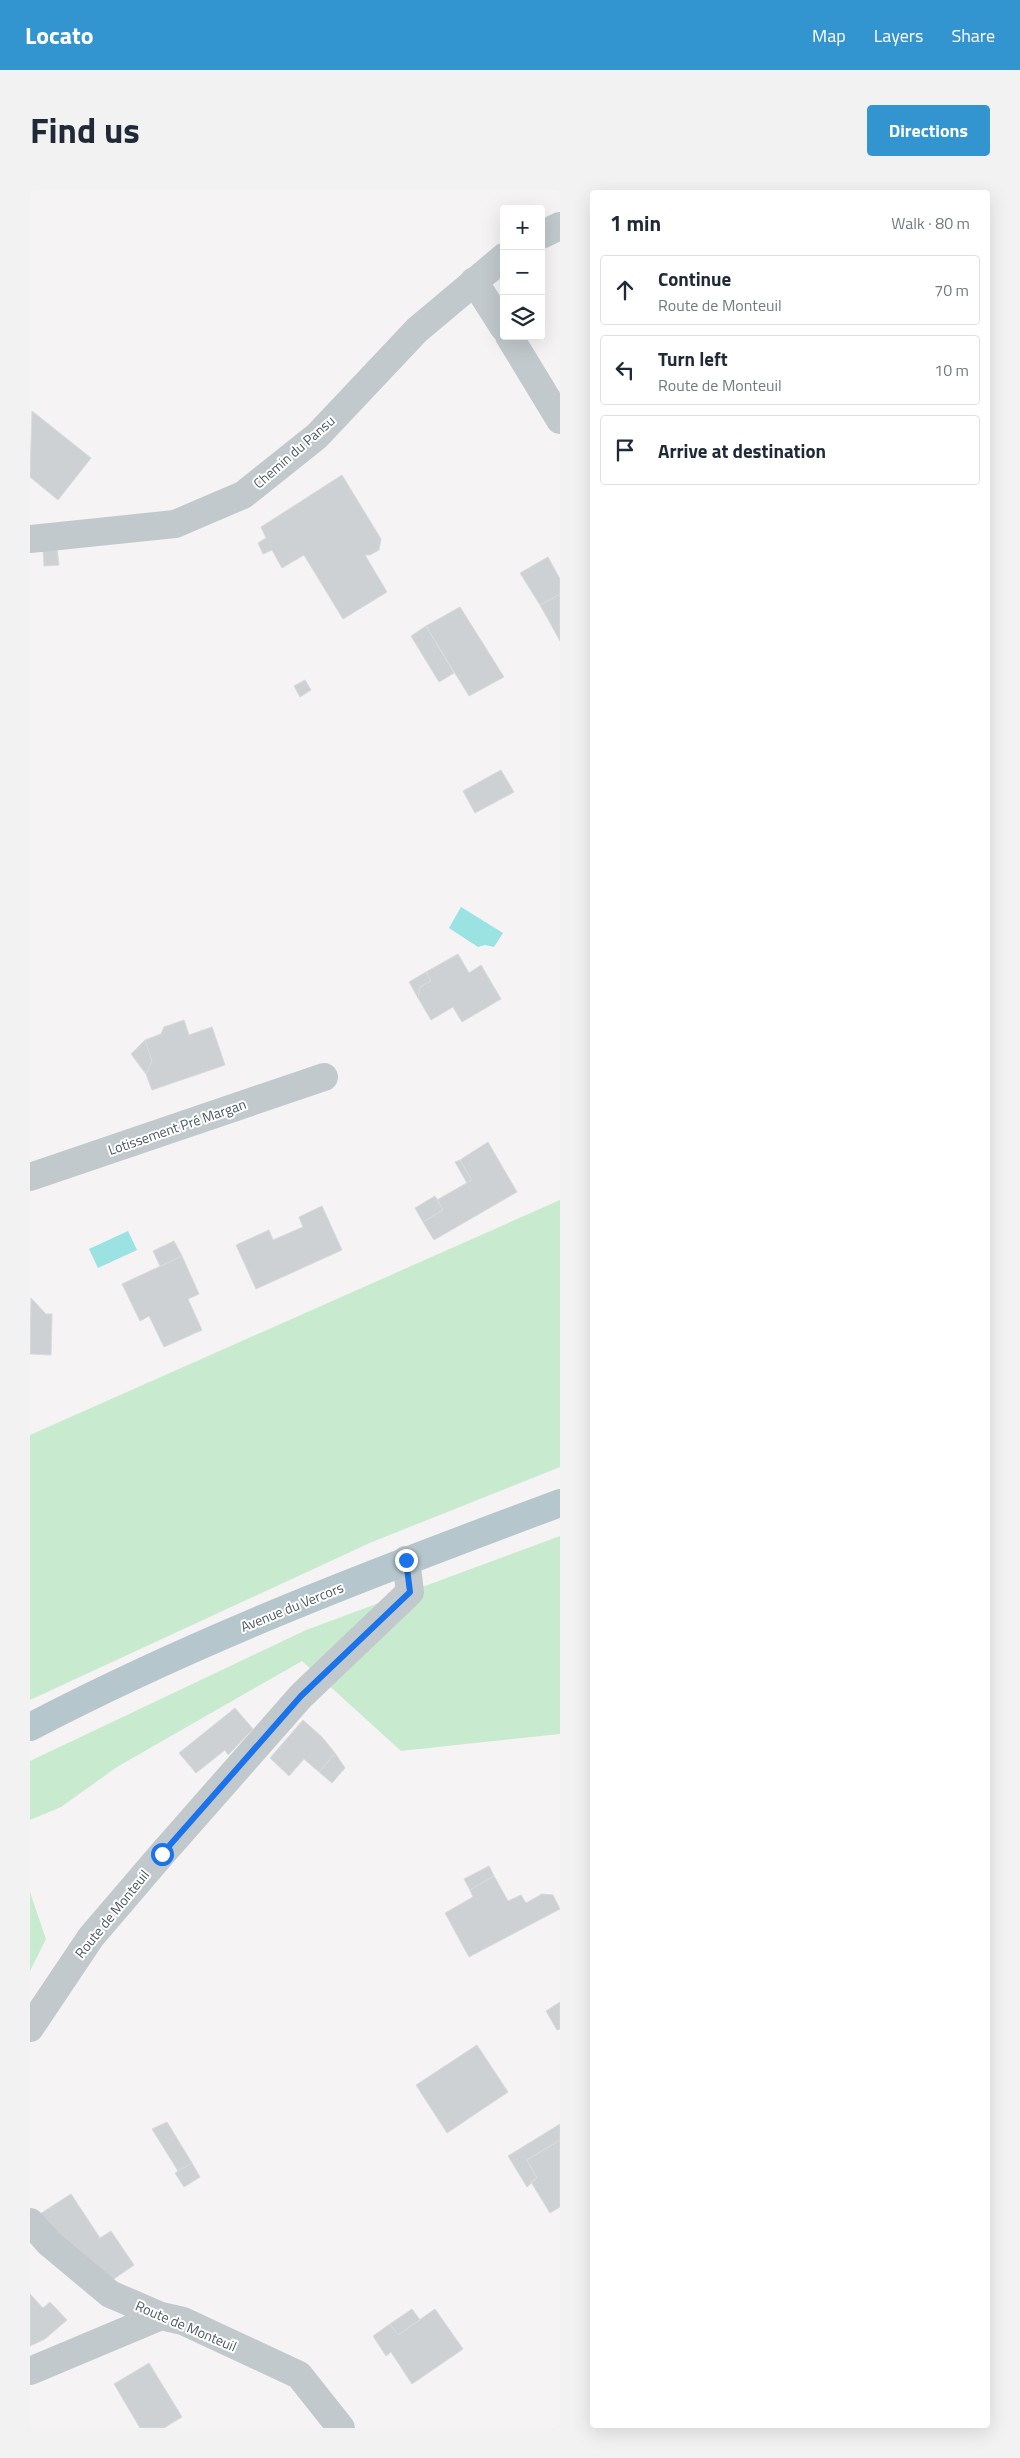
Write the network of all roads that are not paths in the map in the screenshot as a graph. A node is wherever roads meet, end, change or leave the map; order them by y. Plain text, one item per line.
1 (560, 226) edge
2 (545, 232) edge
3 (500, 260) edge
4 (474, 281) junction
5 (500, 322) edge
6 (511, 340) edge
7 (560, 420) edge
8 (30, 539) edge
9 (324, 1077) dead end
10 (30, 1177) edge
11 (560, 1503) edge
12 (406, 1560) junction
13 (30, 1727) edge
14 (30, 2028) edge
15 (30, 2222) edge
16 (161, 2316) junction
17 (30, 2371) edge
18 (341, 2428) edge

1 - 2 street
3 - 4 street, Chemin du Pansu
4 - 5 street
4 - 8 street, Chemin du Pansu
6 - 7 street
9 - 10 street, Lotissement Pré Margan
11 - 12 main road, Avenue du Vercors
12 - 13 main road, Avenue du Vercors
12 - 14 street, Route de Monteuil
15 - 16 street, Route de Monteuil
16 - 17 street
16 - 18 street, Route de Monteuil

